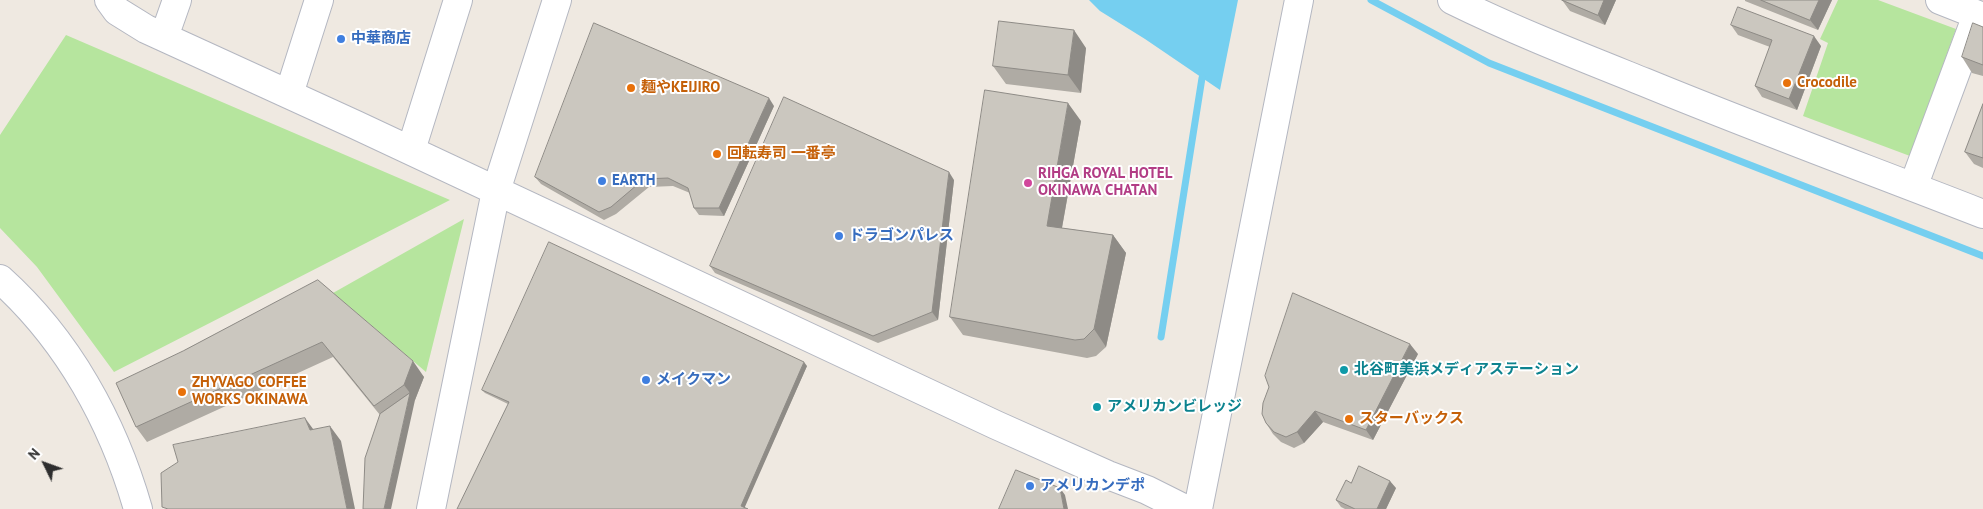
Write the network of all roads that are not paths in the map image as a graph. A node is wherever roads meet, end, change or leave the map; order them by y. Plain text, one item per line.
1 (109, 0) edge
2 (177, 0) edge
3 (319, 0) edge
4 (458, 0) edge
5 (557, 0) edge
6 (1298, 0) edge
7 (1452, 0) edge
8 (1940, 0) edge
9 (1980, 16) edge
10 (164, 37) junction
11 (289, 94) junction
12 (411, 150) junction
13 (1913, 187) junction
14 (496, 191) junction
15 (1983, 214) edge
16 (0, 280) edge
17 (138, 509) edge
18 (430, 509) edge
19 (1185, 509) edge
20 (1198, 509) edge

1 - 10 street
2 - 10 street
3 - 11 street
4 - 12 street
5 - 14 street
6 - 20 street
7 - 13 street
8 - 9 street
9 - 13 street
10 - 11 street
11 - 12 street
12 - 14 street
13 - 15 street
14 - 18 street
14 - 19 street
16 - 17 street

